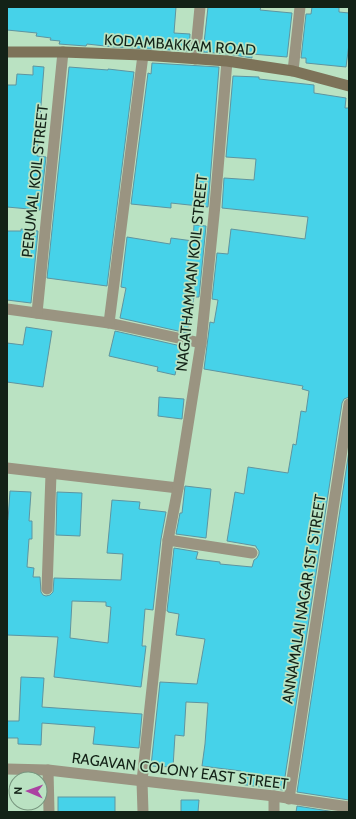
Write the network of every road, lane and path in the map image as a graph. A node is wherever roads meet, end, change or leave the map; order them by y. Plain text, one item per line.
1 (200, 7) edge
2 (300, 7) edge
3 (7, 52) edge
4 (62, 52) junction
5 (143, 55) junction
6 (195, 59) junction
7 (226, 61) junction
8 (293, 71) junction
9 (349, 86) edge
10 (7, 310) edge
11 (37, 313) junction
12 (109, 323) junction
13 (202, 343) junction
14 (349, 404) edge
15 (7, 468) edge
16 (51, 474) junction
17 (178, 488) junction
18 (168, 540) junction
19 (252, 553) dead end
20 (47, 589) dead end
21 (7, 768) edge
22 (48, 770) junction
23 (142, 781) junction
24 (274, 796) junction
25 (289, 799) junction
26 (349, 807) edge
27 (49, 812) edge
28 (143, 812) edge
29 (274, 812) edge

1 - 6 street
2 - 8 street
3 - 4 main road, KODAMBAKKAM ROAD
4 - 5 main road, KODAMBAKKAM ROAD
4 - 11 street, PERUMAL KOIL STREET
5 - 6 main road, KODAMBAKKAM ROAD
5 - 12 street
6 - 7 main road, KODAMBAKKAM ROAD
7 - 8 main road, KODAMBAKKAM ROAD
7 - 13 street, NAGATHAMMAN KOIL STREET
8 - 9 main road, KODAMBAKKAM ROAD
10 - 11 street
11 - 12 street
12 - 13 street
13 - 17 street, NAGATHAMMAN KOIL STREET
14 - 25 street, ANNAMALAI NAGAR 1ST STREET
15 - 16 street
16 - 17 street
16 - 20 street
17 - 18 street, NAGATHAMMAN KOIL STREET
18 - 19 street
18 - 23 street, NAGATHAMMAN KOIL STREET
21 - 22 street, RAGAVAN COLONY EAST STREET
22 - 23 street, RAGAVAN COLONY EAST STREET
22 - 27 street
23 - 24 street, RAGAVAN COLONY EAST STREET
23 - 28 street, NAGATHAMMAN KOIL STREET
24 - 25 street, RAGAVAN COLONY EAST STREET
24 - 29 street
25 - 26 street, RAGAVAN COLONY EAST STREET

